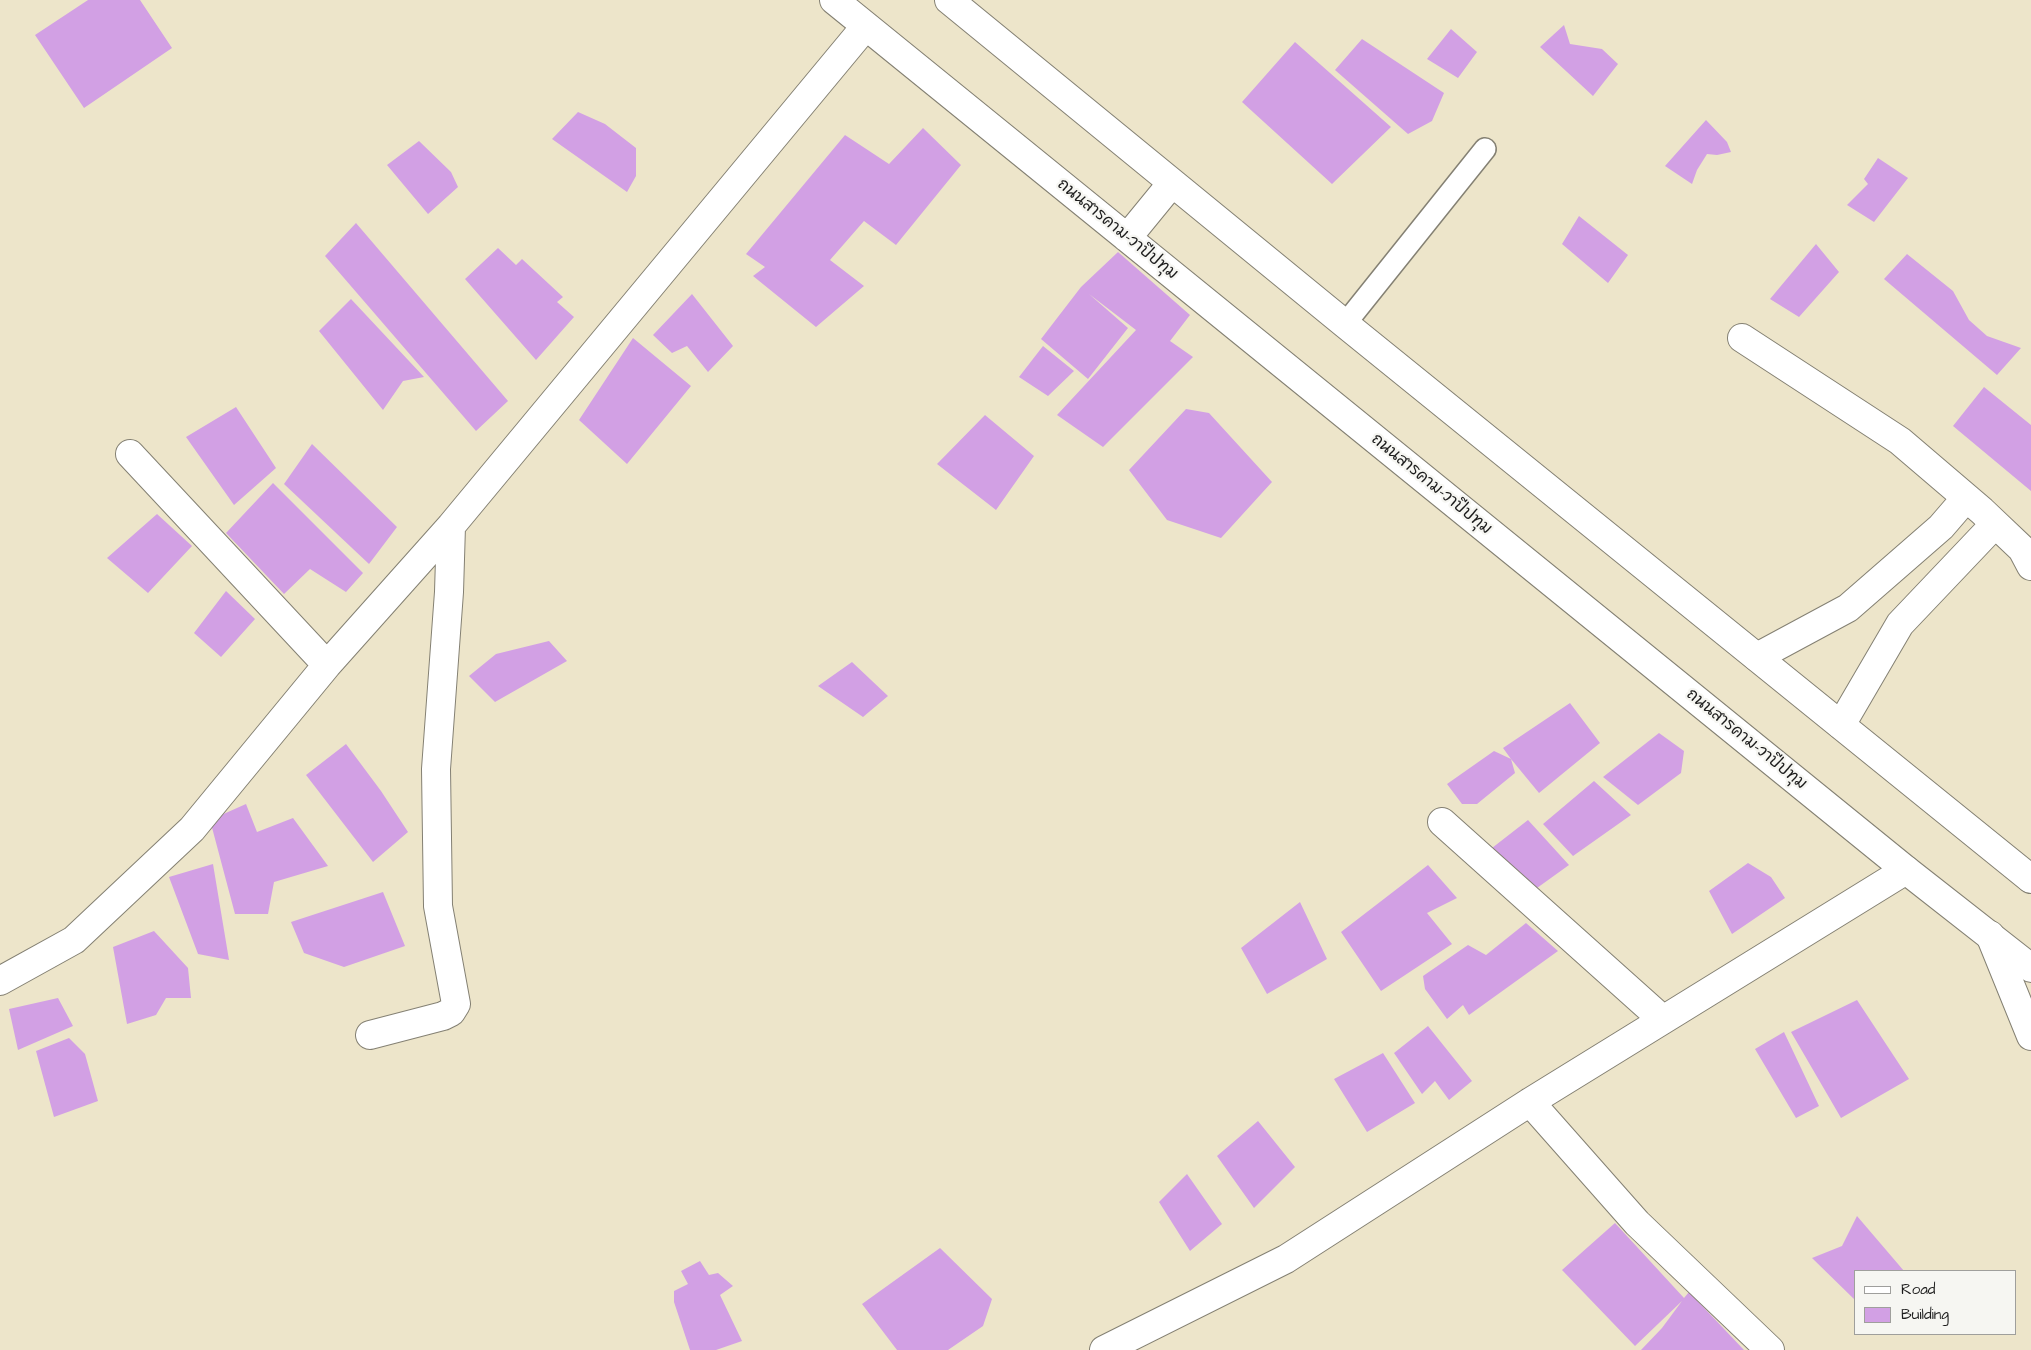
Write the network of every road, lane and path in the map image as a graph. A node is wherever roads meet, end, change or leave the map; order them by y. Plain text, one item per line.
1 (834, 0) edge
2 (949, 0) edge
3 (864, 26) junction
4 (1485, 149) dead end
5 (1172, 183) junction
6 (1126, 238) junction
7 (1345, 324) junction
8 (1742, 338) dead end
9 (130, 454) dead end
10 (1966, 498) junction
11 (1995, 524) junction
12 (451, 526) junction
13 (2031, 566) edge
14 (1757, 657) junction
15 (327, 665) junction
16 (1841, 725) junction
17 (1442, 822) dead end
18 (1906, 870) junction
19 (2031, 878) edge
20 (1990, 935) junction
21 (2031, 968) edge
22 (0, 981) edge
23 (1662, 1019) junction
24 (370, 1035) dead end
25 (2031, 1036) edge
26 (1530, 1102) junction
27 (1104, 1350) edge
28 (1770, 1350) edge

1 - 3 main road, ถนนสารคาม-วาปีปทุม
2 - 5 main road
3 - 6 main road, ถนนสารคาม-วาปีปทุม
3 - 12 main road
4 - 7 lane
5 - 6 main road
5 - 7 main road
6 - 18 main road, ถนนสารคาม-วาปีปทุม
7 - 14 main road
8 - 10 main road
9 - 15 main road
10 - 11 main road
10 - 14 main road
11 - 13 main road
11 - 16 main road
12 - 15 main road
12 - 24 main road
14 - 16 main road
15 - 22 main road
16 - 19 main road
17 - 23 main road
18 - 20 main road, ถนนสารคาม-วาปีปทุม
18 - 23 main road
20 - 21 main road, ถนนสารคาม-วาปีปทุม
20 - 25 main road
23 - 26 main road
26 - 27 main road
26 - 28 main road

